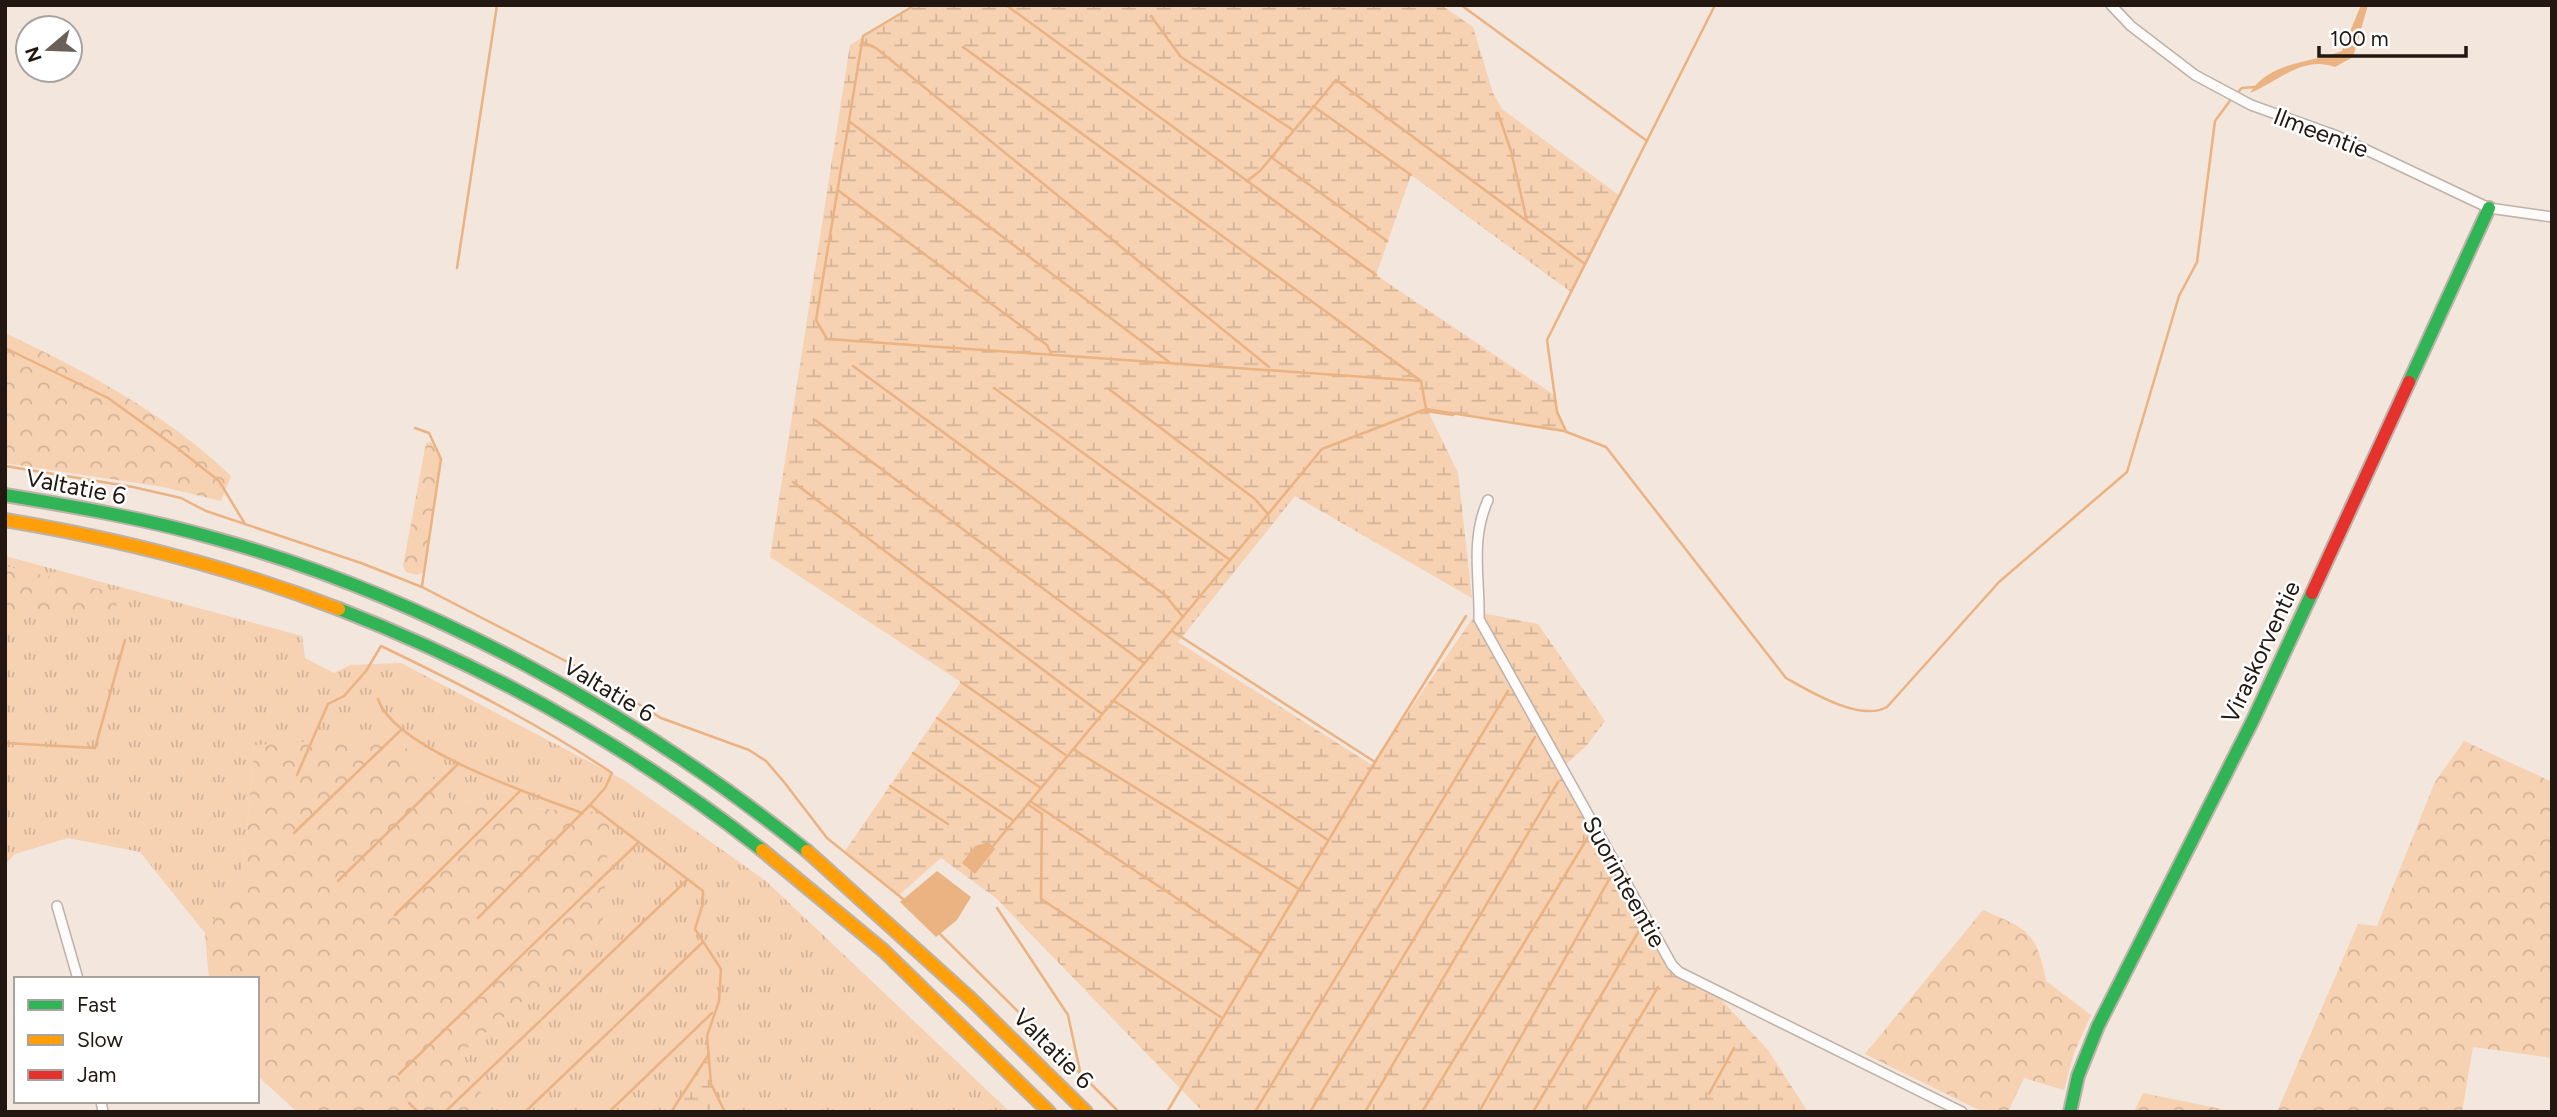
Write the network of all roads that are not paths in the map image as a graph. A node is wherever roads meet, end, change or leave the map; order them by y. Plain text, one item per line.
1 (2111, 5) edge
2 (2488, 208) junction
3 (2552, 217) edge
4 (5, 495) edge
5 (1488, 500) dead end
6 (5, 520) edge
7 (57, 906) dead end
8 (77, 977) edge
9 (1049, 1112) edge
10 (1086, 1112) edge
11 (1962, 1112) edge
12 (2070, 1112) edge

1 - 2 street, Ilmeentie
2 - 3 street, Ilmeentie
2 - 12 main road, Viraskorventie
4 - 10 main road, Valtatie 6
5 - 11 street, Suorinteentie
6 - 9 main road, Valtatie 6
7 - 8 street

